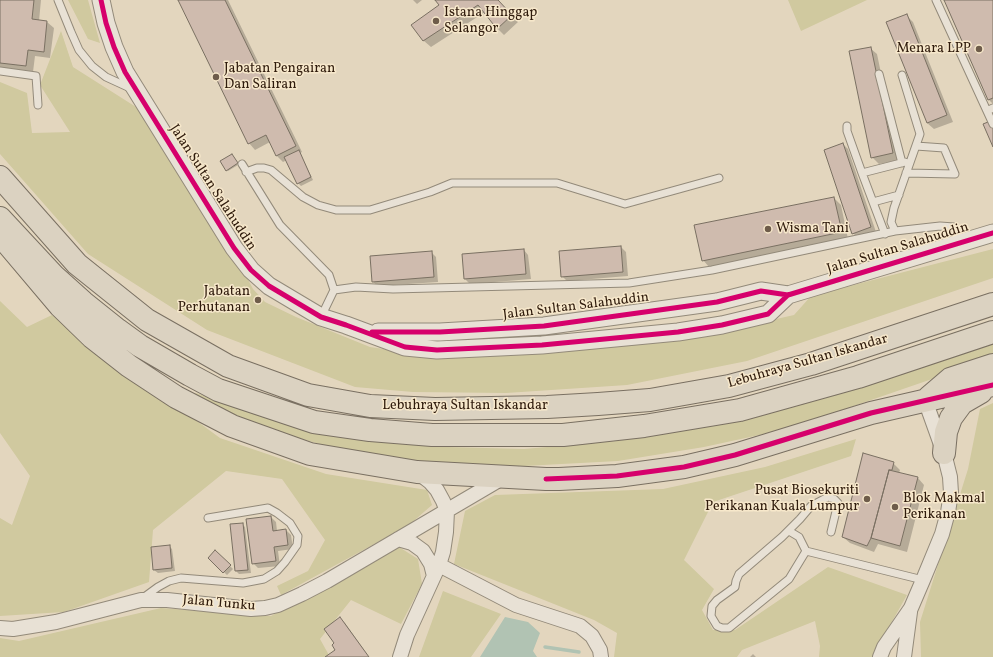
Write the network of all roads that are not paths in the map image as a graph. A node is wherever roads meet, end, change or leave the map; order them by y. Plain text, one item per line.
1 (58, 0) edge
2 (102, 0) edge
3 (936, 0) edge
4 (0, 71) edge
5 (879, 74) dead end
6 (902, 75) dead end
7 (135, 90) junction
8 (38, 105) dead end
9 (990, 109) edge
10 (993, 124) edge
11 (847, 126) dead end
12 (916, 146) junction
13 (911, 160) junction
14 (902, 163) junction
15 (242, 164) dead end
16 (246, 172) junction
17 (862, 173) junction
18 (906, 174) junction
19 (0, 177) edge
20 (719, 178) dead end
21 (899, 195) junction
22 (873, 202) junction
23 (0, 218) edge
24 (895, 231) junction
25 (993, 233) edge
26 (884, 234) junction
27 (0, 235) edge
28 (960, 243) junction
29 (334, 290) junction
30 (788, 295) junction
31 (993, 304) edge
32 (321, 317) junction
33 (364, 332) junction
34 (993, 332) edge
35 (993, 364) edge
36 (993, 386) edge
37 (924, 400) junction
38 (944, 453) junction
39 (417, 472) junction
40 (504, 477) junction
41 (447, 511) junction
42 (208, 518) dead end
43 (788, 531) junction
44 (831, 532) dead end
45 (398, 539) junction
46 (806, 551) junction
47 (437, 570) junction
48 (923, 580) junction
49 (141, 600) junction
50 (910, 608) junction
51 (0, 628) edge
52 (400, 657) edge
53 (601, 657) edge
54 (880, 657) edge
55 (904, 657) edge

1 - 7 lane
2 - 7 street, Jalan Sultan Salahuddin
3 - 9 lane
4 - 8 lane
5 - 14 lane
6 - 12 lane
7 - 32 street, Jalan Sultan Salahuddin
9 - 10 lane
11 - 17 lane
12 - 13 lane
12 - 18 lane
13 - 14 lane
13 - 18 lane
14 - 17 lane
15 - 16 lane
16 - 20 lane
16 - 29 lane
17 - 22 lane
18 - 21 lane
19 - 31 main road, Lebuhraya Sultan Iskandar
21 - 22 lane
21 - 24 lane
22 - 26 lane
23 - 34 main road, Lebuhraya Sultan Iskandar
24 - 26 lane
24 - 28 lane
25 - 28 street, Jalan Sultan Salahuddin
26 - 29 lane
27 - 39 main road
28 - 30 street, Jalan Sultan Salahuddin
29 - 32 lane
30 - 33 street, Jalan Sultan Salahuddin
30 - 33 street, Jalan Sultan Salahuddin
32 - 33 street, Jalan Sultan Salahuddin
35 - 37 main road
36 - 37 main road
36 - 38 main road
37 - 38 street
37 - 40 main road
38 - 48 street
39 - 40 main road
39 - 41 street
40 - 41 street, Jalan Tunku
41 - 45 street, Jalan Tunku
41 - 47 street
42 - 49 lane
43 - 44 lane
43 - 46 lane
43 - 46 lane
45 - 47 street
45 - 49 street, Jalan Tunku
46 - 48 lane
47 - 52 street
47 - 53 street
48 - 50 street
49 - 51 street, Jalan Tunku
50 - 54 street
50 - 55 street

